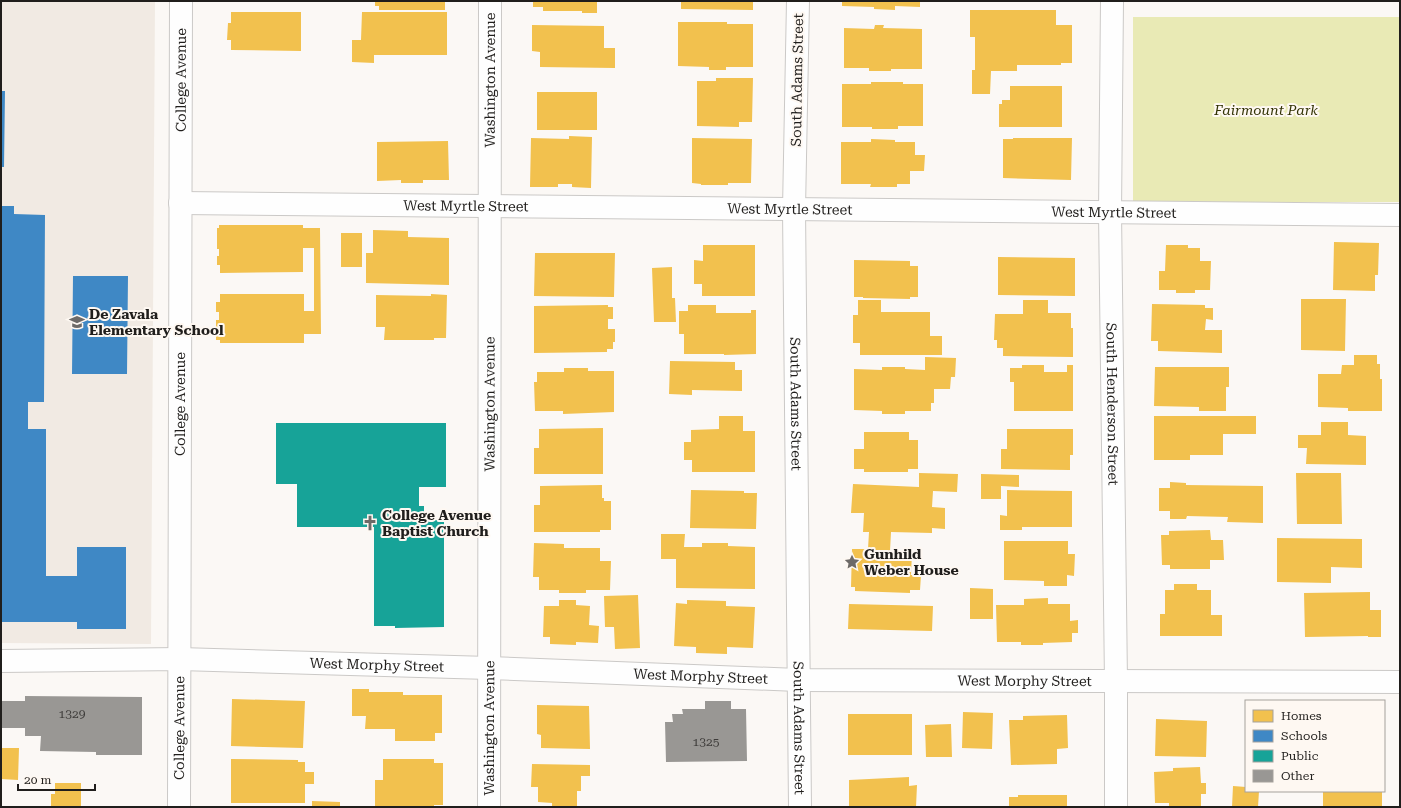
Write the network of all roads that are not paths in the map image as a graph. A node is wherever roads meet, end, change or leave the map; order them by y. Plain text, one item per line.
1 (181, 1) edge
2 (490, 1) edge
3 (798, 1) edge
4 (1112, 1) edge
5 (180, 203) junction
6 (490, 206) junction
7 (794, 209) junction
8 (1110, 212) junction
9 (1400, 215) edge
10 (180, 659) junction
11 (1, 661) edge
12 (489, 668) junction
13 (798, 680) junction
14 (1116, 681) junction
15 (1400, 682) edge
16 (179, 807) edge
17 (489, 807) edge
18 (800, 807) edge
19 (1116, 807) edge

1 - 5 street, College Avenue
2 - 6 street, Washington Avenue
3 - 7 street, South Adams Street
4 - 8 street, South Henderson Street
5 - 6 street, West Myrtle Street
5 - 10 street, College Avenue
6 - 7 street, West Myrtle Street
6 - 12 street, Washington Avenue
7 - 8 street, West Myrtle Street
7 - 13 street, South Adams Street
8 - 9 street, West Myrtle Street
8 - 14 street, South Henderson Street
10 - 11 street, West Morphy Street
10 - 12 street, West Morphy Street
10 - 16 street, College Avenue
12 - 13 street, West Morphy Street
12 - 17 street, Washington Avenue
13 - 14 street, West Morphy Street
13 - 18 street, South Adams Street
14 - 15 street, West Morphy Street
14 - 19 street, South Henderson Street

